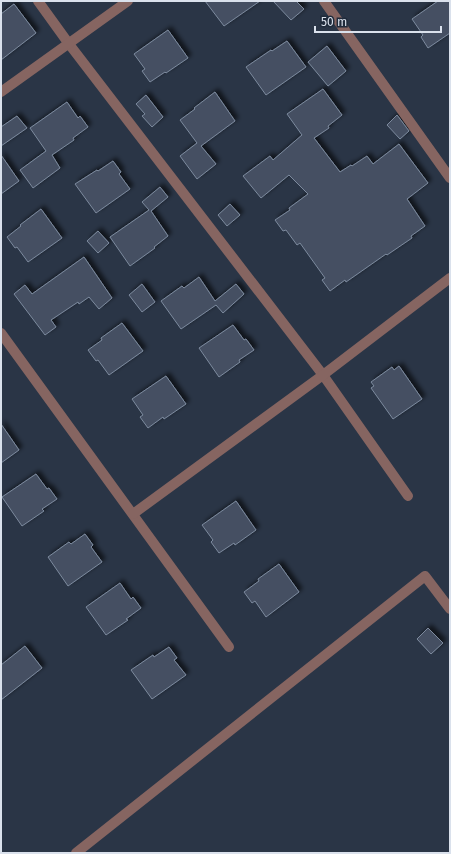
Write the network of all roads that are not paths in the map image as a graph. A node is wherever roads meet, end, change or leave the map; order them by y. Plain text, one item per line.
1 (38, 1) edge
2 (128, 1) edge
3 (324, 1) edge
4 (69, 44) junction
5 (1, 92) edge
6 (450, 178) edge
7 (450, 278) edge
8 (1, 332) edge
9 (323, 375) junction
10 (408, 496) dead end
11 (133, 514) junction
12 (450, 609) edge
13 (229, 647) dead end
14 (76, 853) edge

1 - 4 street
2 - 4 street
3 - 6 street
4 - 5 street
4 - 9 street
7 - 9 street
8 - 11 street
9 - 10 street
9 - 11 street
11 - 13 street
12 - 14 street

